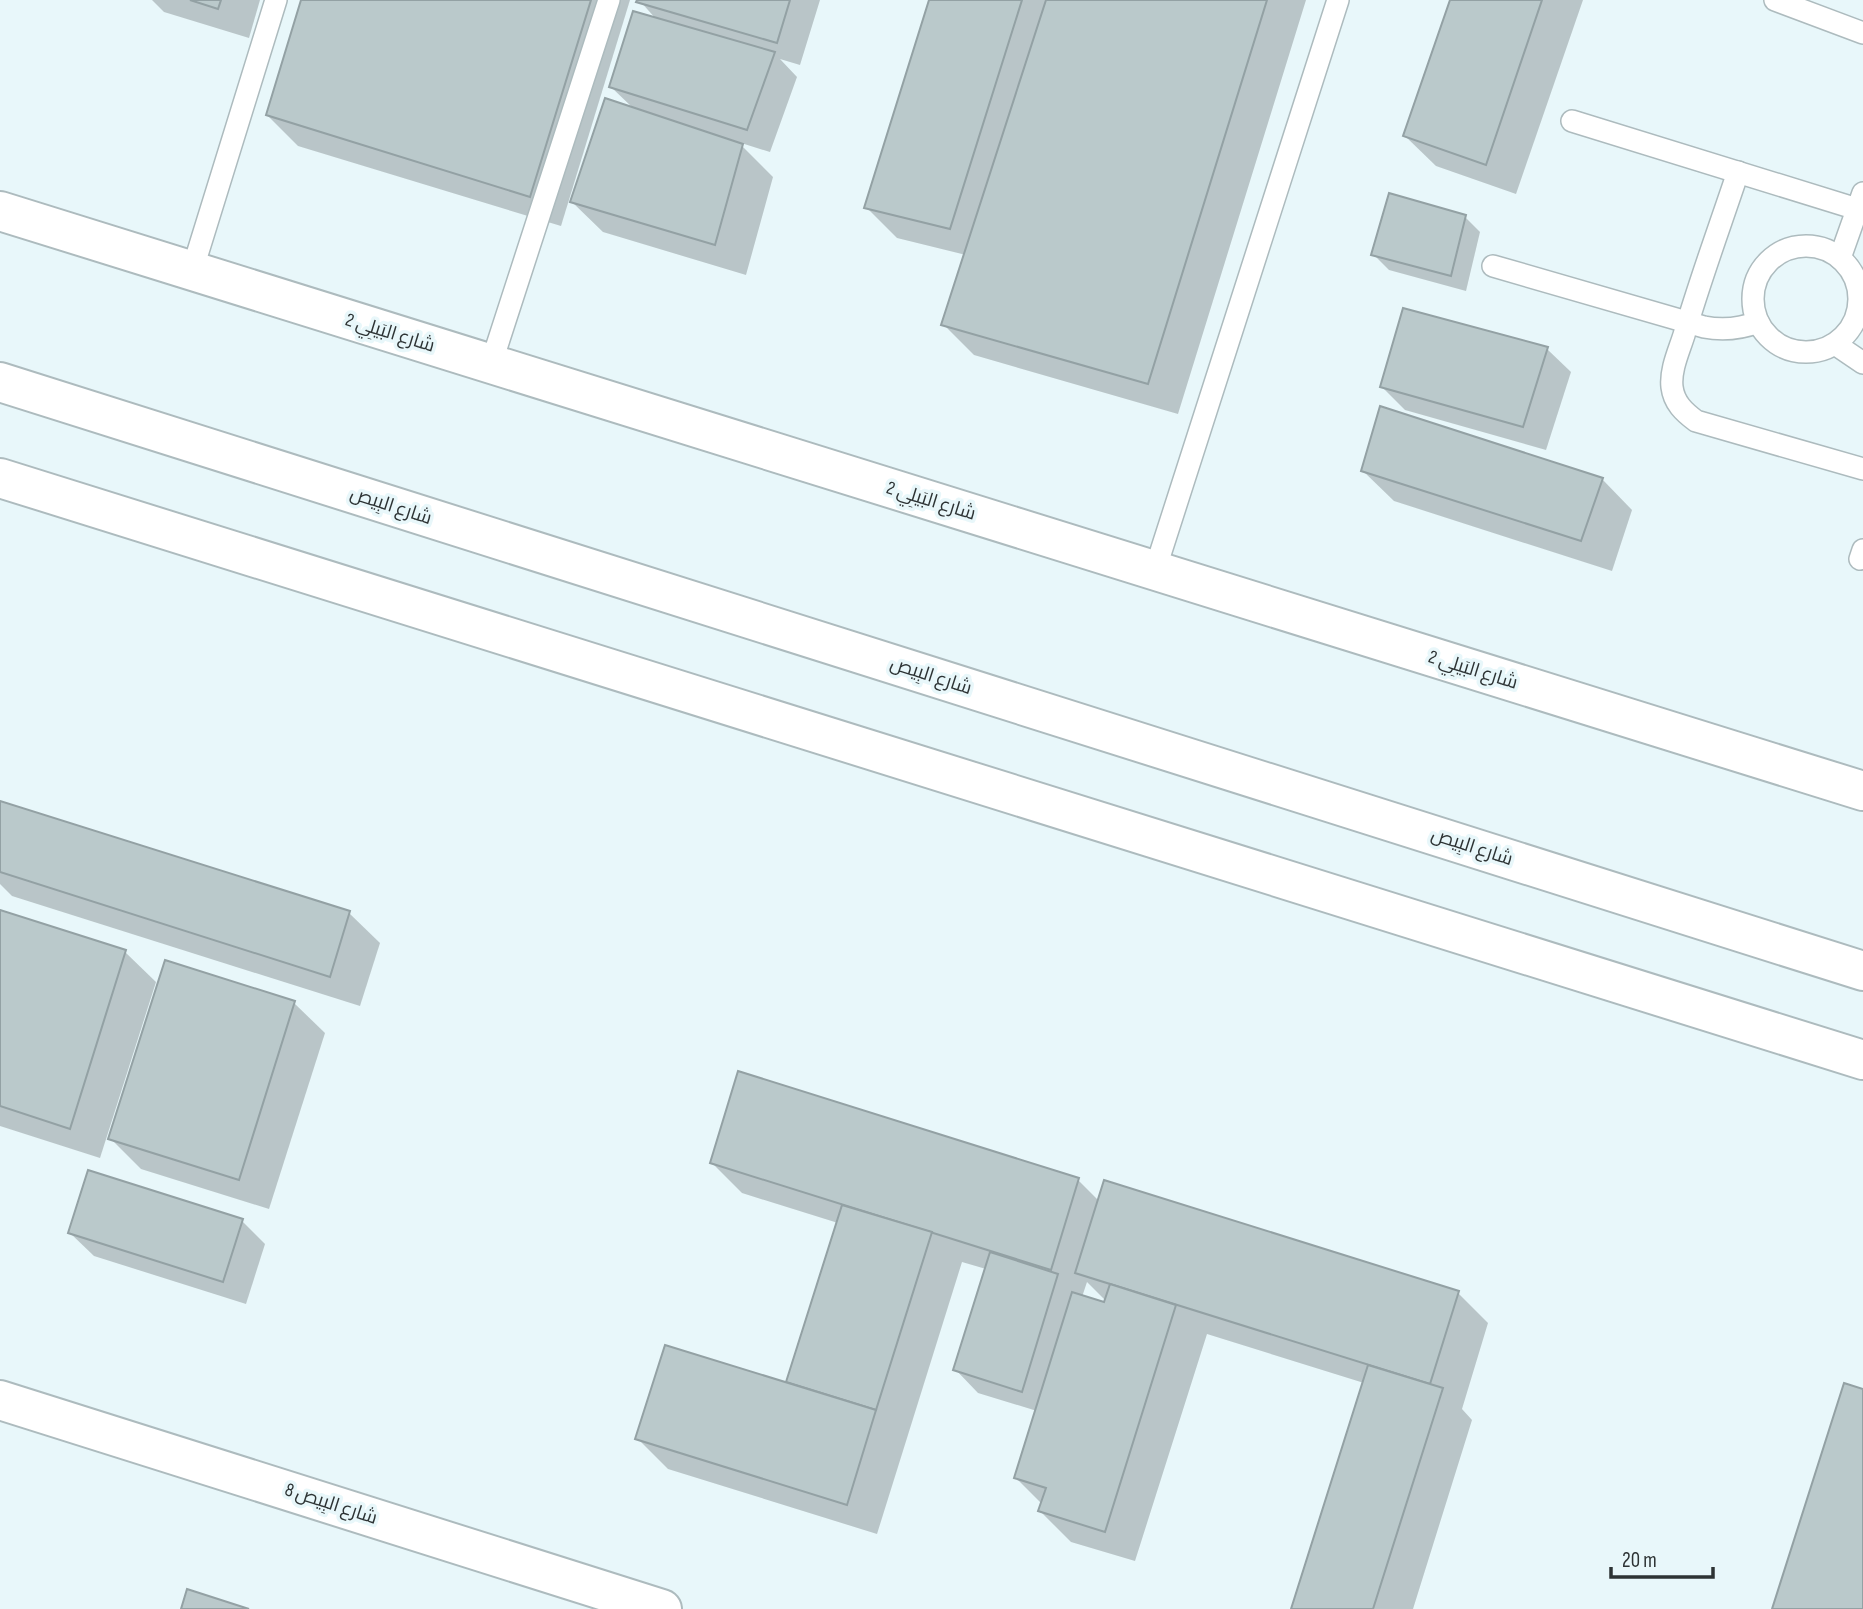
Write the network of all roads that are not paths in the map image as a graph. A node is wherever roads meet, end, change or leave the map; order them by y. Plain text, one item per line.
1 (276, 0) edge
2 (609, 0) edge
3 (1338, 0) edge
4 (1775, 0) edge
5 (1863, 33) edge
6 (1572, 121) dead end
7 (1738, 172) junction
8 (1860, 201) edge
9 (0, 211) edge
10 (1840, 258) junction
11 (1493, 265) dead end
12 (192, 271) junction
13 (1758, 322) junction
14 (1687, 323) junction
15 (1835, 344) junction
16 (1863, 363) edge
17 (491, 364) junction
18 (0, 382) edge
19 (1863, 469) edge
20 (0, 478) edge
21 (1155, 570) junction
22 (1863, 791) edge
23 (1863, 971) edge
24 (1863, 1060) edge
25 (0, 1400) edge
26 (662, 1609) edge

1 - 12 lane
2 - 17 lane
3 - 21 lane
4 - 5 lane
6 - 7 lane
7 - 8 lane
7 - 14 lane
8 - 10 lane
9 - 12 street, شارع البَيلِي 2
10 - 13 lane
10 - 15 lane
11 - 14 lane
12 - 17 street, شارع البَيلِي 2
13 - 14 lane
13 - 15 lane
14 - 19 lane
15 - 16 lane
17 - 21 street, شارع البَيلِي 2
18 - 23 street, شارع البِيص
20 - 24 street
21 - 22 street, شارع البَيلِي 2
25 - 26 street, شارع البِيص 8

